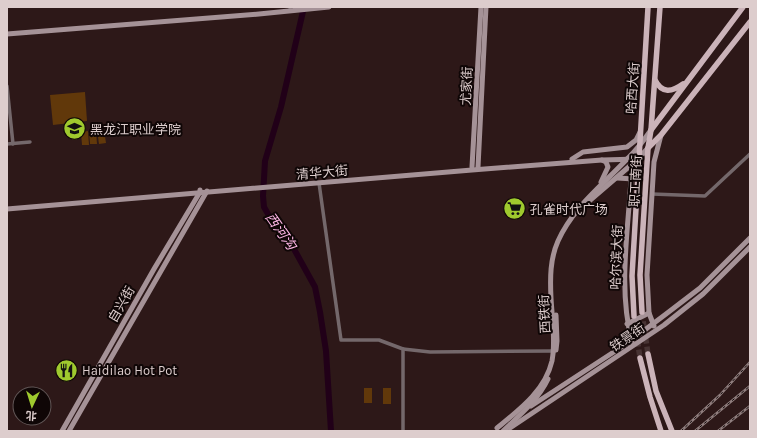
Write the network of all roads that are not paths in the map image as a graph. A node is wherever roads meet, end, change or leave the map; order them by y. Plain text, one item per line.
1 (329, 7) edge
2 (481, 7) edge
3 (486, 7) edge
4 (648, 7) edge
5 (660, 7) edge
6 (743, 7) edge
7 (750, 22) edge
8 (7, 34) edge
9 (655, 80) junction
10 (686, 82) junction
11 (7, 86) edge
12 (651, 130) junction
13 (640, 131) junction
14 (661, 135) junction
15 (30, 142) dead end
16 (7, 144) edge
17 (13, 144) junction
18 (639, 146) junction
19 (648, 148) junction
20 (750, 154) edge
21 (630, 157) junction
22 (572, 159) junction
23 (638, 159) junction
24 (602, 160) junction
25 (475, 167) junction
26 (638, 170) junction
27 (616, 178) junction
28 (631, 179) junction
29 (637, 179) junction
30 (319, 183) junction
31 (294, 184) junction
32 (207, 190) junction
33 (597, 190) junction
34 (200, 191) junction
35 (652, 194) junction
36 (7, 206) edge
37 (7, 210) edge
38 (750, 238) edge
39 (750, 248) edge
40 (642, 312) tunnel mouth
41 (649, 313) junction
42 (634, 316) tunnel mouth
43 (627, 324) junction
44 (653, 324) junction
45 (656, 331) junction
46 (631, 340) junction
47 (633, 346) junction
48 (403, 349) junction
49 (553, 351) junction
50 (648, 354) tunnel mouth
51 (640, 358) tunnel mouth
52 (524, 411) junction
53 (496, 430) edge
54 (62, 431) edge
55 (69, 431) edge
56 (403, 431) edge
57 (504, 431) edge
58 (662, 431) edge
59 (672, 431) edge

1 - 8 main road
2 - 25 main road, 尤家街
3 - 25 main road, 尤家街
4 - 13 main road, 哈西大街
5 - 9 main road, 哈西大街
6 - 10 main road
7 - 14 main road
9 - 10 main road
9 - 12 main road, 哈西大街
10 - 12 main road
11 - 17 street
12 - 18 main road
12 - 19 main road, 哈西大街
13 - 18 main road, 哈西大街
13 - 22 main road
14 - 19 main road
14 - 35 main road, 职工南街
15 - 17 street
16 - 17 street
18 - 21 main road
18 - 23 main road, 哈西大街
19 - 23 main road
19 - 40 main road, 职工南街
20 - 35 street
21 - 22 main road, 清华大街
21 - 23 main road, 清华大街
21 - 24 main road, 清华大街
21 - 33 main road
22 - 25 main road, 清华大街
23 - 26 main road, 哈西大街
23 - 27 main road
24 - 30 main road, 清华大街
24 - 33 main road
25 - 31 main road, 清华大街
26 - 28 main road
26 - 29 main road, 职工南街
27 - 28 main road
27 - 33 main road
28 - 29 main road
28 - 43 main road, 哈尔滨大街
29 - 42 main road, 职工南街
30 - 31 main road, 清华大街
30 - 48 street
31 - 32 main road, 清华大街
32 - 34 main road, 清华大街
32 - 55 main road, 自兴街
33 - 49 main road, 西铁街
33 - 52 main road, 西铁街
34 - 36 main road, 清华大街
34 - 37 main road, 清华大街
34 - 54 main road, 自兴街
35 - 41 main road
38 - 44 main road, 铁景街
39 - 45 main road, 铁景街
41 - 43 main road
41 - 44 main road
43 - 46 main road, 哈尔滨大街
44 - 45 main road
44 - 46 main road, 铁景街
45 - 47 main road, 铁景街
46 - 47 main road, 哈尔滨大街
46 - 52 main road, 铁景街
47 - 57 main road, 铁景街
48 - 49 street
48 - 56 street
49 - 53 main road, 西铁街
50 - 59 main road
51 - 58 main road
52 - 53 main road
52 - 57 main road, 西铁街

